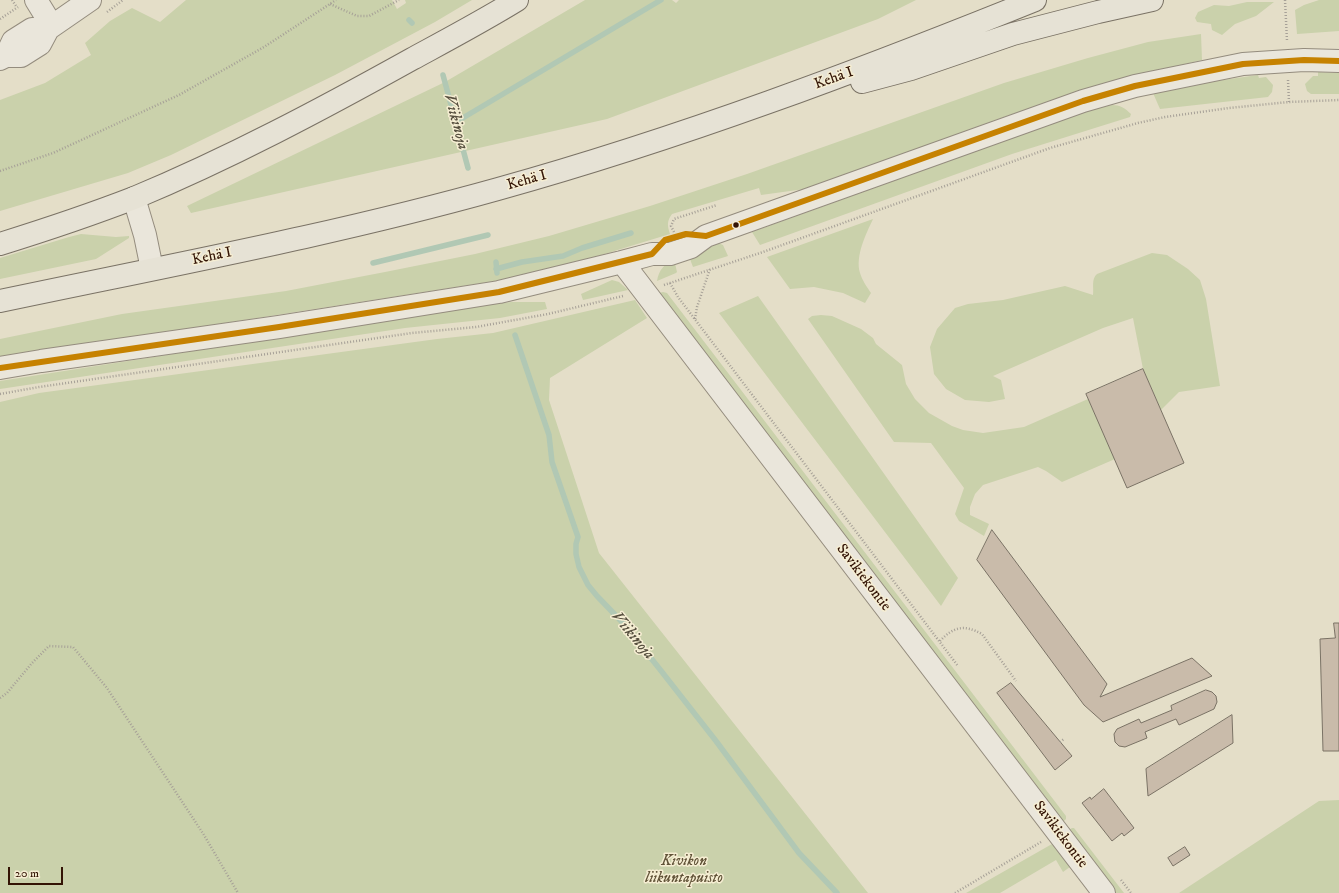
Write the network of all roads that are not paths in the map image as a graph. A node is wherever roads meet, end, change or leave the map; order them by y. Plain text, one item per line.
1 (90, 0) edge
2 (517, 0) edge
3 (1036, 0) edge
4 (1152, 0) edge
5 (27, 4) edge
6 (50, 28) junction
7 (3, 58) edge
8 (1339, 61) edge
9 (734, 116) junction
10 (134, 198) junction
11 (0, 244) edge
12 (622, 262) junction
13 (152, 269) junction
14 (0, 301) edge
15 (0, 368) edge
16 (1104, 893) edge

1 - 6 street
2 - 10 highway
3 - 9 highway, Kehä I
4 - 9 highway
5 - 6 street
6 - 7 street
8 - 12 street
9 - 13 highway, Kehä I
10 - 11 highway
10 - 13 street
12 - 15 street
12 - 16 street, Savikiekontie
13 - 14 highway, Kehä I

